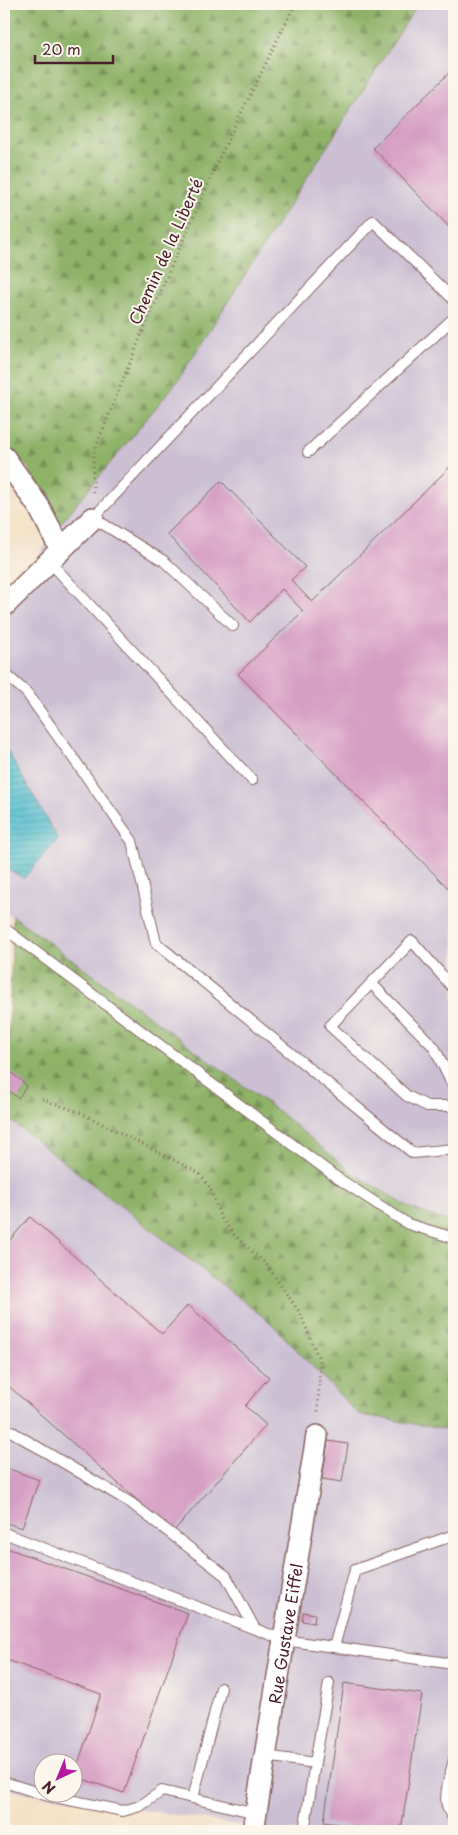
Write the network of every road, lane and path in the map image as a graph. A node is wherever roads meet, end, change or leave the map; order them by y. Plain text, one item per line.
1 (295, 4) edge
2 (454, 300) edge
3 (454, 318) edge
4 (308, 452) dead end
5 (4, 457) edge
6 (94, 518) junction
7 (55, 556) junction
8 (4, 606) edge
9 (233, 626) dead end
10 (4, 672) edge
11 (252, 780) dead end
12 (4, 928) edge
13 (371, 983) junction
14 (454, 989) edge
15 (454, 1088) edge
16 (42, 1099) dead end
17 (454, 1106) edge
18 (454, 1149) edge
19 (454, 1238) edge
20 (4, 1427) edge
21 (317, 1436) joint
22 (4, 1533) edge
23 (454, 1535) edge
24 (255, 1629) junction
25 (284, 1640) junction
26 (334, 1647) junction
27 (454, 1664) edge
28 (328, 1682) dead end
29 (221, 1688) dead end
30 (265, 1756) junction
31 (454, 1758) edge
32 (315, 1763) junction
33 (4, 1782) edge
34 (193, 1798) junction
35 (454, 1817) edge
36 (255, 1822) edge
37 (304, 1831) edge

1 - 6 path, Chemin de la Liberté
2 - 6 lane
3 - 4 lane
5 - 7 street
6 - 7 street
6 - 9 lane
7 - 8 street
7 - 11 lane
10 - 18 lane
12 - 19 lane
13 - 14 lane
13 - 15 lane
13 - 17 lane
16 - 21 path
20 - 24 lane
21 - 25 street, Rue Gustave Eiffel
22 - 24 lane
23 - 26 lane
24 - 25 lane
25 - 26 lane
25 - 30 street, Rue Gustave Eiffel
26 - 27 lane
28 - 32 lane
29 - 34 lane
30 - 32 lane
30 - 36 street, Rue Gustave Eiffel
31 - 35 lane
32 - 37 lane
33 - 34 lane
34 - 36 lane

